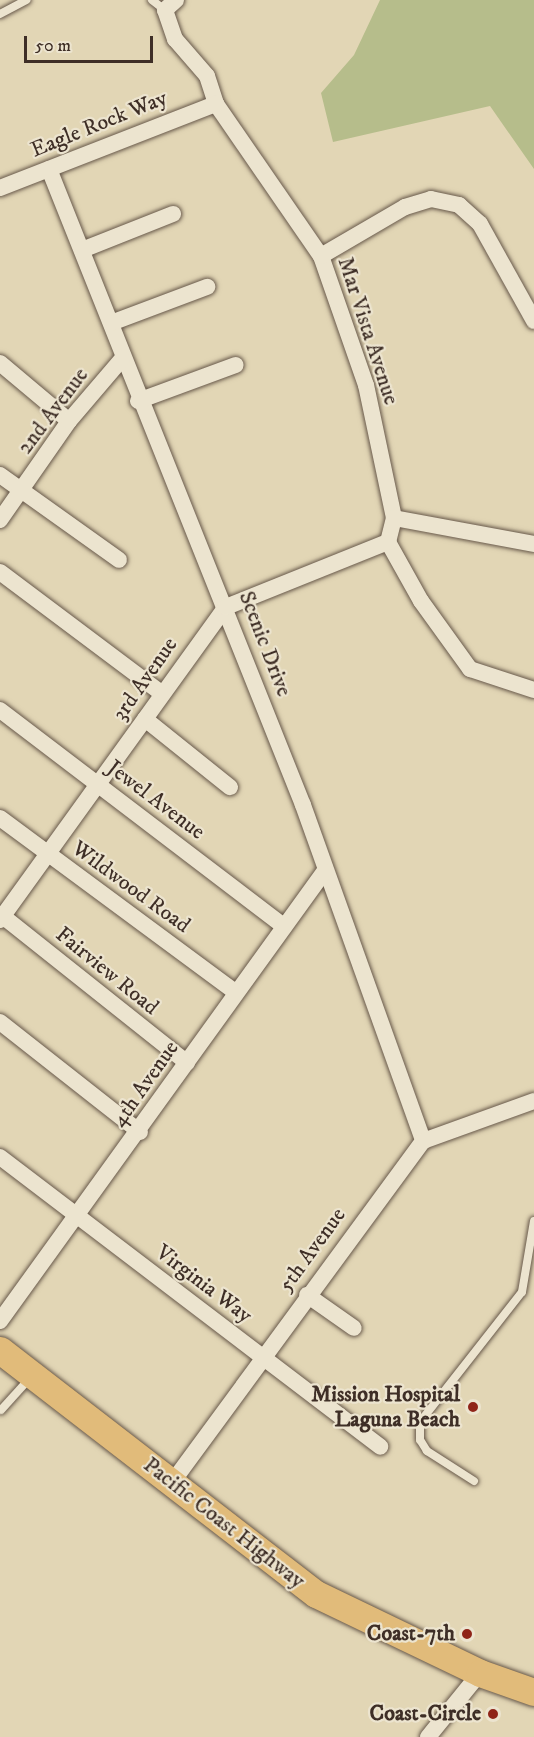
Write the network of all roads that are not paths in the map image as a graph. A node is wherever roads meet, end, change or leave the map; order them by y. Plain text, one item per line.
1 (26, 0) edge
2 (165, 3) edge
3 (0, 14) edge
4 (216, 104) junction
5 (50, 169) junction
6 (0, 189) edge
7 (173, 214) dead end
8 (82, 250) junction
9 (321, 256) junction
10 (207, 287) dead end
11 (534, 321) edge
12 (111, 323) junction
13 (122, 359) junction
14 (0, 363) edge
15 (236, 365) dead end
16 (138, 401) junction
17 (69, 421) junction
18 (0, 475) edge
19 (21, 492) junction
20 (394, 518) junction
21 (0, 520) edge
22 (388, 542) junction
23 (534, 544) edge
24 (119, 560) dead end
25 (0, 572) edge
26 (226, 607) junction
27 (534, 690) edge
28 (161, 693) junction
29 (0, 710) edge
30 (145, 719) junction
31 (99, 784) junction
32 (230, 787) dead end
33 (0, 818) edge
34 (49, 855) junction
35 (324, 872) junction
36 (1, 917) edge
37 (284, 926) junction
38 (235, 992) junction
39 (0, 1022) edge
40 (187, 1063) junction
41 (534, 1101) edge
42 (140, 1132) junction
43 (423, 1141) junction
44 (0, 1157) edge
45 (79, 1217) junction
46 (534, 1221) edge
47 (307, 1294) junction
48 (0, 1321) edge
49 (354, 1328) dead end
50 (0, 1350) edge
51 (262, 1355) junction
52 (32, 1375) junction
53 (1, 1410) edge
54 (380, 1447) dead end
55 (474, 1481) dead end
56 (171, 1484) junction
57 (480, 1673) junction
58 (534, 1692) edge
59 (428, 1737) edge

1 - 3 lane
2 - 4 street, Mar Vista Avenue
4 - 5 street, Eagle Rock Way
4 - 9 street, Mar Vista Avenue
5 - 6 street, Eagle Rock Way
5 - 8 street, Scenic Drive
7 - 8 street
8 - 12 street, Scenic Drive
9 - 11 street
9 - 20 street, Mar Vista Avenue
10 - 12 street
12 - 13 street, Scenic Drive
13 - 16 street, Scenic Drive
13 - 17 street, 2nd Avenue
14 - 17 street
15 - 16 street
16 - 26 street, Scenic Drive
17 - 19 street, 2nd Avenue
18 - 19 street
19 - 21 street, 2nd Avenue
19 - 24 street
20 - 22 street, Mar Vista Avenue
20 - 23 street
22 - 26 street
22 - 27 street
25 - 28 street
26 - 28 street, 3rd Avenue
26 - 35 street, Scenic Drive
28 - 30 street, 3rd Avenue
29 - 31 street, Jewel Avenue
30 - 31 street, 3rd Avenue
30 - 32 street
31 - 34 street, 3rd Avenue
31 - 37 street, Jewel Avenue
33 - 34 street, Wildwood Road
34 - 36 street, 3rd Avenue
34 - 38 street, Wildwood Road
35 - 37 street, 4th Avenue
35 - 43 street, Scenic Drive
36 - 40 street, Fairview Road
37 - 38 street, 4th Avenue
38 - 40 street, 4th Avenue
39 - 42 street
40 - 42 street, 4th Avenue
41 - 43 street
42 - 45 street, 4th Avenue
43 - 47 street, 5th Avenue
44 - 45 street, Virginia Way
45 - 48 street, 4th Avenue
45 - 51 street, Virginia Way
46 - 55 lane
47 - 49 street
47 - 51 street, 5th Avenue
50 - 52 highway, Pacific Coast Highway
51 - 54 street, Virginia Way
51 - 56 street, 5th Avenue
52 - 53 lane
52 - 56 highway, Pacific Coast Highway
56 - 57 highway, Pacific Coast Highway
57 - 58 highway, Pacific Coast Highway
57 - 59 street

